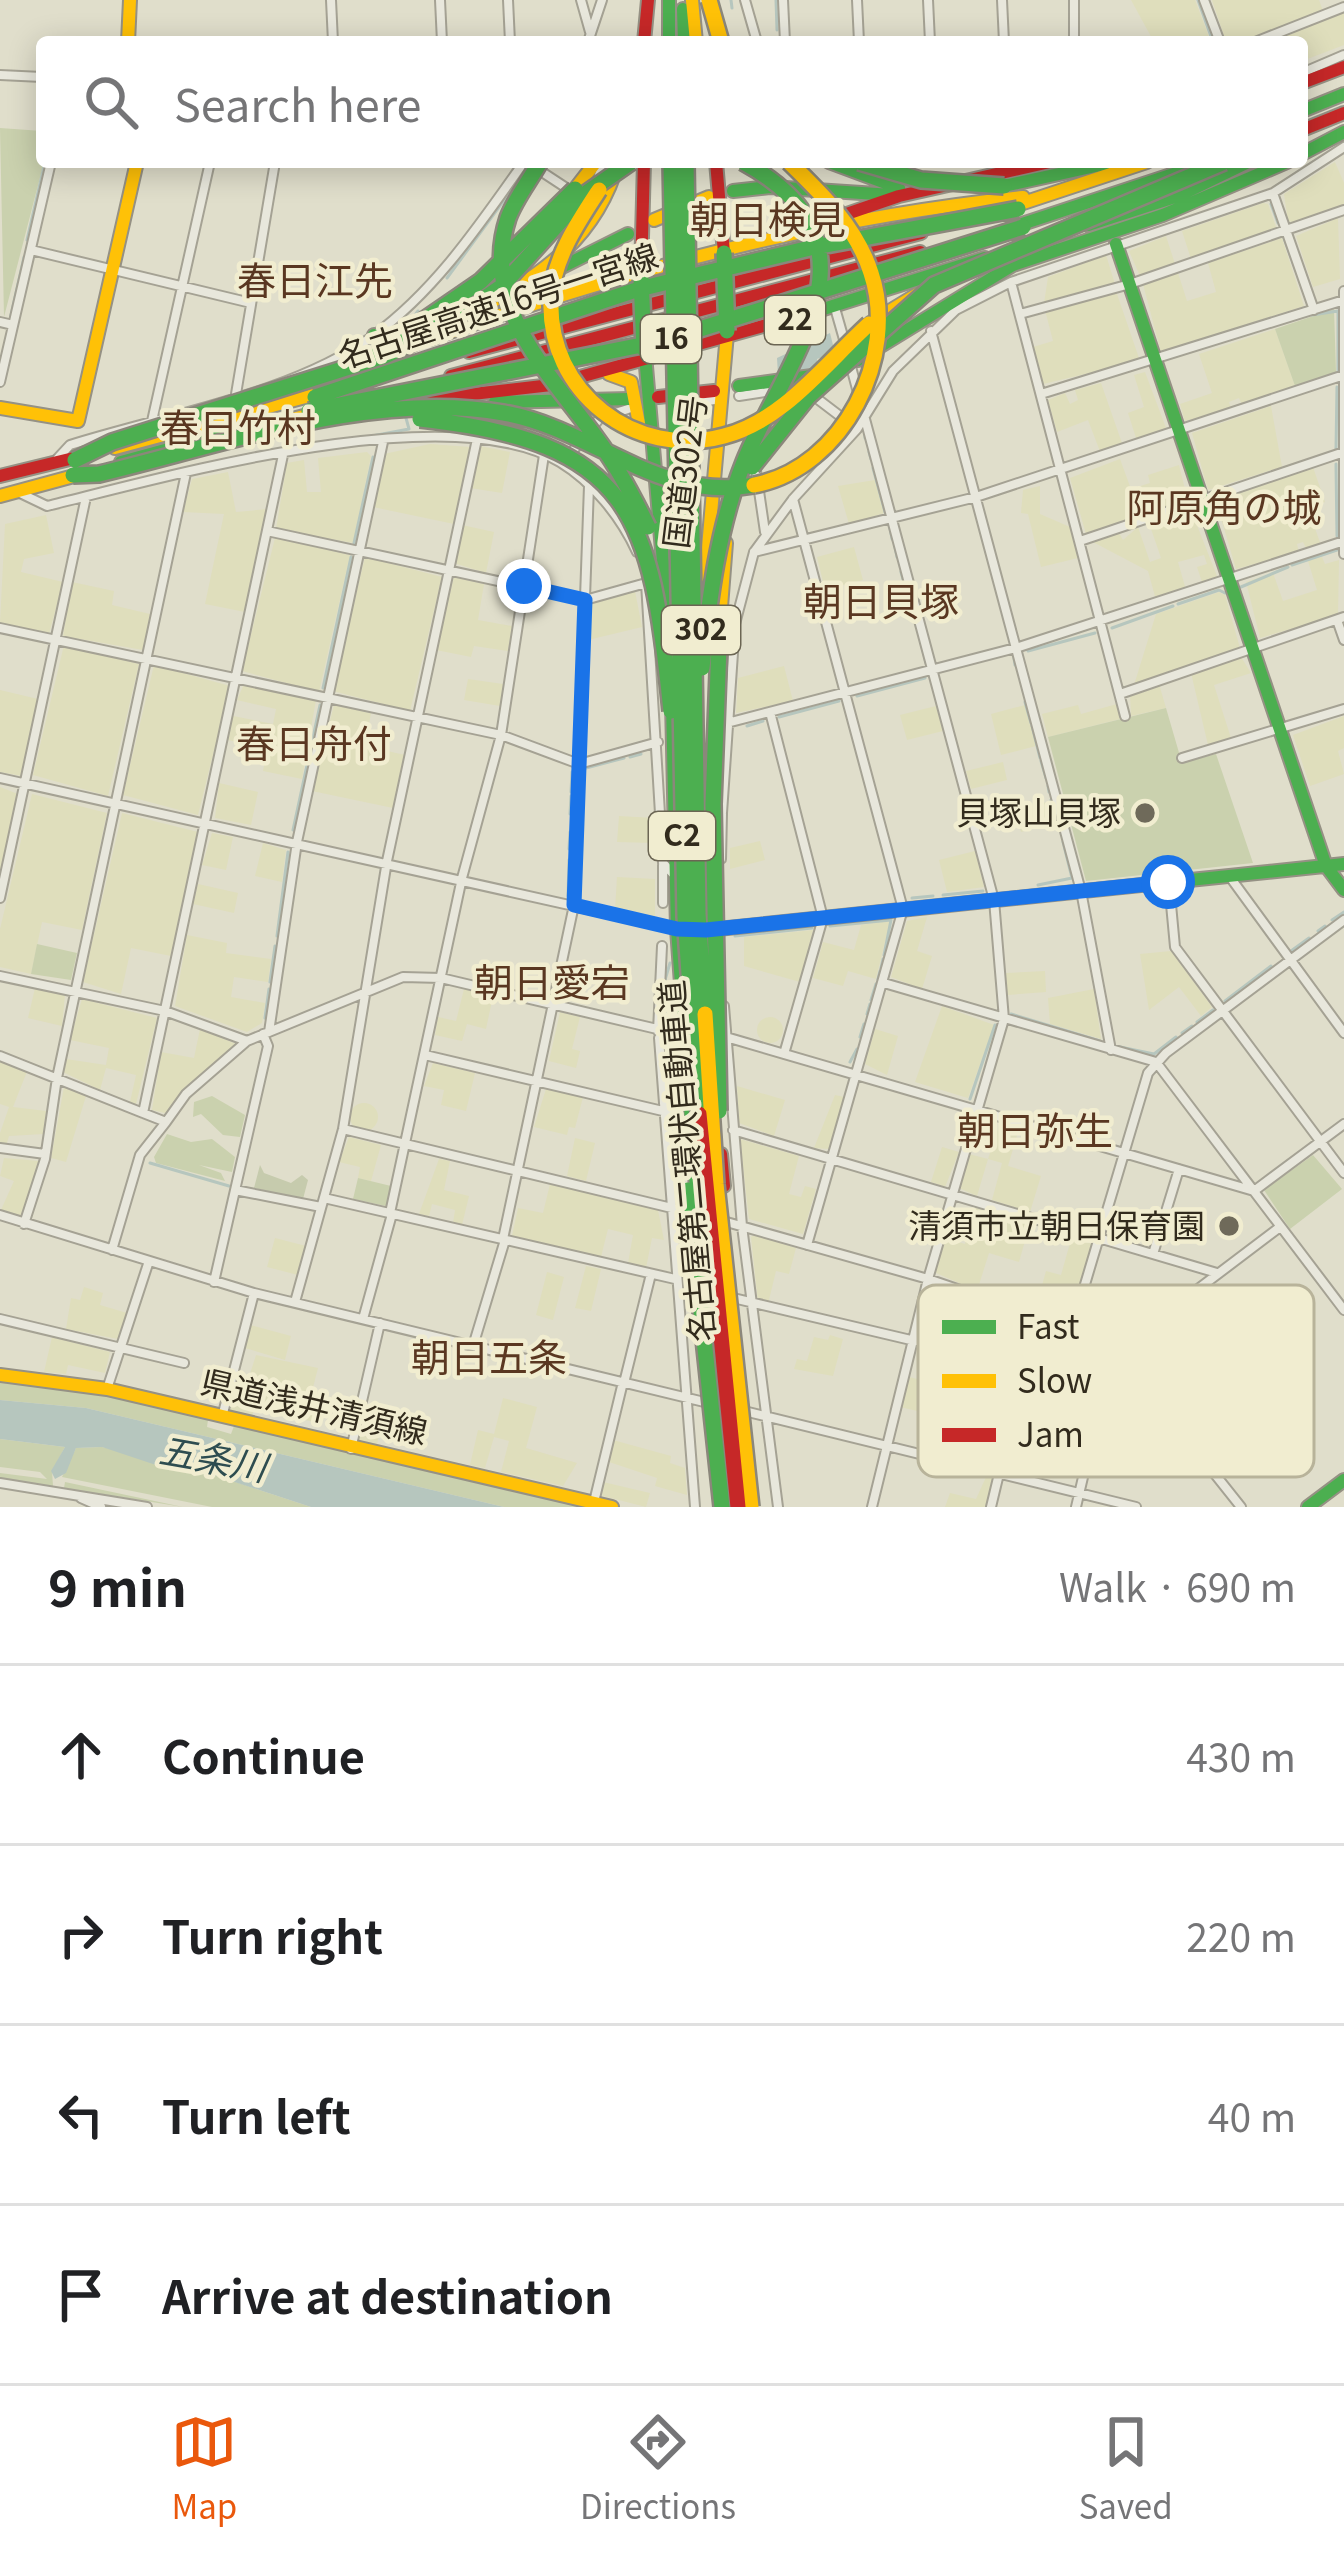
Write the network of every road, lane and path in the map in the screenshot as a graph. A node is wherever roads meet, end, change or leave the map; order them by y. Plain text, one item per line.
1 (130, 0) edge
2 (331, 0) edge
3 (440, 0) edge
4 (508, 0) edge
5 (581, 0) edge
6 (602, 0) edge
7 (644, 0) edge
8 (658, 0) edge
9 (668, 0) edge
10 (687, 0) edge
11 (710, 0) edge
12 (745, 0) edge
13 (783, 0) edge
14 (856, 0) edge
15 (928, 0) edge
16 (1002, 0) edge
17 (1074, 0) edge
18 (1204, 0) edge
19 (1344, 7) edge
20 (128, 36) edge
21 (333, 36) edge
22 (442, 36) edge
23 (510, 36) edge
24 (589, 36) edge
25 (591, 36) edge
26 (645, 36) edge
27 (647, 36) edge
28 (669, 36) edge
29 (684, 36) edge
30 (696, 36) edge
31 (716, 36) edge
32 (755, 36) edge
33 (785, 36) edge
34 (859, 36) edge
35 (930, 36) edge
36 (1004, 36) edge
37 (1074, 36) edge
38 (1218, 36) edge
39 (1270, 36) edge
40 (1344, 55) edge
41 (1344, 67) edge
42 (1308, 70) edge
43 (0, 75) edge
44 (36, 77) edge
45 (1308, 81) edge
46 (1344, 91) edge
47 (1308, 106) edge
48 (1344, 115) edge
49 (1308, 129) edge
50 (1344, 132) edge
51 (1344, 147) edge
52 (1308, 151) edge
53 (50, 168) edge
54 (136, 168) edge
55 (209, 168) edge
56 (274, 168) edge
57 (527, 168) edge
58 (530, 168) edge
59 (538, 168) edge
60 (594, 168) edge
61 (599, 168) edge
62 (612, 168) edge
63 (615, 168) edge
64 (626, 168) edge
65 (636, 168) edge
66 (671, 168) edge
67 (686, 168) edge
68 (717, 168) edge
69 (725, 168) edge
70 (752, 168) edge
71 (795, 168) edge
72 (844, 168) edge
73 (880, 168) edge
74 (1034, 168) edge
75 (1077, 168) edge
76 (1130, 168) edge
77 (1161, 168) edge
78 (1192, 168) edge
79 (1205, 168) edge
80 (1209, 168) edge
81 (1234, 168) edge
82 (1273, 168) edge
83 (998, 181) junction
84 (1273, 193) junction
85 (720, 194) junction
86 (1055, 194) junction
87 (898, 196) junction
88 (1344, 210) edge
89 (654, 220) dead end
90 (1287, 230) junction
91 (798, 231) junction
92 (634, 236) junction
93 (754, 238) junction
94 (1116, 244) junction
95 (724, 249) junction
96 (31, 250) junction
97 (113, 268) junction
98 (641, 272) junction
99 (1012, 274) junction
100 (535, 280) junction
101 (183, 284) junction
102 (1130, 284) junction
103 (934, 285) junction
104 (896, 286) junction
105 (1344, 297) edge
106 (251, 303) junction
107 (835, 308) junction
108 (1314, 310) junction
109 (1020, 314) junction
110 (0, 322) edge
111 (13, 325) junction
112 (932, 331) junction
113 (374, 335) junction
114 (727, 336) junction
115 (423, 342) junction
116 (404, 350) junction
117 (645, 358) junction
118 (366, 360) junction
119 (1156, 362) junction
120 (597, 375) junction
121 (1343, 375) edge
122 (0, 382) edge
123 (236, 394) junction
124 (1041, 394) junction
125 (727, 395) junction
126 (302, 398) junction
127 (454, 400) junction
128 (659, 401) dead end
129 (630, 403) joint
130 (0, 408) edge
131 (865, 416) junction
132 (328, 417) junction
133 (152, 421) junction
134 (78, 422) junction
135 (857, 430) junction
136 (1179, 432) junction
137 (476, 439) junction
138 (84, 440) junction
139 (383, 442) junction
140 (1343, 453) edge
141 (650, 454) junction
142 (283, 455) junction
143 (544, 455) junction
144 (54, 463) junction
145 (562, 464) junction
146 (74, 467) junction
147 (186, 472) junction
148 (1061, 472) junction
149 (0, 478) edge
150 (589, 486) junction
151 (19, 491) junction
152 (0, 496) edge
153 (86, 497) junction
154 (976, 497) junction
155 (793, 499) junction
156 (1203, 502) junction
157 (730, 510) junction
158 (894, 517) junction
159 (267, 531) junction
160 (765, 534) junction
161 (807, 540) junction
162 (1080, 541) junction
163 (1344, 541) edge
164 (637, 550) junction
165 (359, 551) junction
166 (754, 552) junction
167 (1344, 554) edge
168 (665, 567) junction
169 (448, 570) junction
170 (1230, 581) junction
171 (646, 583) junction
172 (524, 586) junction
173 (585, 600) junction
174 (661, 606) junction
175 (1341, 618) edge
176 (1101, 623) junction
177 (0, 628) edge
178 (55, 640) junction
179 (1344, 640) edge
180 (1019, 647) junction
181 (1253, 647) junction
182 (146, 660) junction
183 (933, 670) junction
184 (236, 679) junction
185 (846, 692) junction
186 (1120, 694) junction
187 (328, 698) junction
188 (1344, 709) edge
189 (770, 712) junction
190 (1125, 716) dead end
191 (417, 717) junction
192 (727, 723) junction
193 (1281, 730) junction
194 (501, 735) junction
195 (658, 742) junction
196 (1182, 758) dead end
197 (579, 764) junction
198 (0, 778) edge
199 (25, 784) junction
200 (115, 803) junction
201 (722, 813) junction
202 (205, 822) junction
203 (694, 840) junction
204 (297, 842) junction
205 (386, 861) junction
206 (663, 863) junction
207 (1344, 864) edge
208 (1326, 866) junction
209 (1229, 876) junction
210 (675, 877) junction
211 (462, 878) junction
212 (1168, 882) junction
213 (1344, 890) edge
214 (1081, 891) junction
215 (0, 898) edge
216 (721, 900) dead end
217 (994, 900) junction
218 (663, 903) dead end
219 (574, 905) junction
220 (903, 909) junction
221 (824, 918) junction
222 (1344, 920) edge
223 (677, 929) junction
224 (706, 930) junction
225 (662, 946) dead end
226 (722, 956) dead end
227 (1290, 960) junction
228 (0, 976) edge
229 (441, 978) junction
230 (884, 983) junction
231 (709, 986) junction
232 (369, 990) junction
233 (75, 992) junction
234 (554, 1005) junction
235 (724, 1005) junction
236 (164, 1011) junction
237 (1222, 1011) junction
238 (682, 1014) junction
239 (1004, 1019) junction
240 (266, 1033) junction
241 (1344, 1033) edge
242 (658, 1034) junction
243 (726, 1037) junction
244 (247, 1041) junction
245 (1111, 1050) junction
246 (784, 1054) junction
247 (425, 1055) junction
248 (0, 1056) edge
249 (1156, 1062) junction
250 (856, 1075) junction
251 (57, 1078) junction
252 (538, 1082) junction
253 (977, 1110) junction
254 (667, 1112) junction
255 (143, 1113) junction
256 (166, 1122) junction
257 (1344, 1124) edge
258 (343, 1129) junction
259 (733, 1130) junction
260 (1320, 1142) junction
261 (407, 1144) junction
262 (0, 1148) edge
263 (1124, 1153) junction
264 (45, 1154) junction
265 (832, 1159) junction
266 (1179, 1169) junction
267 (521, 1171) junction
268 (1344, 1173) edge
269 (235, 1190) junction
270 (1254, 1191) junction
271 (952, 1195) junction
272 (323, 1203) junction
273 (669, 1206) junction
274 (391, 1213) junction
275 (0, 1215) edge
276 (25, 1224) junction
277 (742, 1226) junction
278 (1280, 1227) junction
279 (1099, 1238) junction
280 (504, 1239) junction
281 (806, 1245) junction
282 (112, 1250) junction
283 (1153, 1254) junction
284 (148, 1264) junction
285 (651, 1273) junction
286 (1217, 1273) junction
287 (928, 1279) junction
288 (675, 1280) junction
289 (214, 1282) junction
290 (927, 1285) edge
291 (946, 1285) edge
292 (1085, 1285) edge
293 (1202, 1285) edge
294 (254, 1293) junction
295 (728, 1294) junction
296 (295, 1302) junction
297 (752, 1304) junction
298 (1343, 1306) edge
299 (0, 1319) edge
300 (363, 1319) junction
301 (380, 1323) junction
302 (918, 1327) edge
303 (915, 1341) junction
304 (473, 1346) junction
305 (120, 1348) junction
306 (184, 1363) dead end
307 (0, 1375) edge
308 (624, 1383) junction
309 (107, 1389) junction
310 (688, 1397) junction
311 (763, 1415) junction
312 (222, 1417) junction
313 (888, 1446) junction
314 (351, 1449) junction
315 (918, 1454) edge
316 (998, 1477) edge
317 (1012, 1477) edge
318 (1083, 1477) edge
319 (1218, 1477) edge
320 (0, 1483) edge
321 (1342, 1483) edge
322 (69, 1492) junction
323 (1079, 1493) junction
324 (594, 1502) junction
325 (101, 1507) edge
326 (147, 1507) edge
327 (612, 1507) edge
328 (695, 1507) edge
329 (730, 1507) edge
330 (755, 1507) edge
331 (778, 1507) edge
332 (872, 1507) edge
333 (991, 1507) edge
334 (1076, 1507) edge
335 (1136, 1507) edge
336 (1241, 1507) edge
337 (1308, 1507) edge

1 - 20 main road
2 - 21 street
3 - 22 street
4 - 23 street
5 - 24 street
6 - 25 street
7 - 26 main road
8 - 27 main road
9 - 28 main road
10 - 29 main road
10 - 30 main road
11 - 31 main road, bridge
12 - 32 street
13 - 33 street
14 - 34 street
15 - 35 street
16 - 36 street
17 - 37 street
18 - 38 street
19 - 39 street
40 - 42 street
41 - 45 main road
43 - 44 street
46 - 47 main road
48 - 49 main road
50 - 52 main road
51 - 84 street
53 - 96 street
54 - 97 main road
55 - 101 street
56 - 106 street
57 - 113 street
58 - 174 main road, bridge
59 - 61 street
60 - 118 main road, bridge
62 - 103 main road, bridge
63 - 100 main road
64 - 118 main road, bridge
65 - 92 main road, 国道302号 / 302
66 - 203 main road, 名古屋第二環状自動車道 / C2, bridge
67 - 203 main road, 名古屋第二環状自動車道 / C2, bridge
68 - 85 main road, 国道302号 / 302
69 - 85 main road
70 - 157 main road, bridge
71 - 132 main road, bridge
72 - 83 main road, bridge
73 - 83 main road, bridge
74 - 83 main road
75 - 83 main road
76 - 86 main road, 22
77 - 146 main road, 名古屋高速16号一宮線 / 16, bridge
78 - 132 main road, 22
79 - 146 main road, 名古屋高速16号一宮線 / 16, bridge
80 - 103 main road, bridge
81 - 104 main road, 22
82 - 99 main road
83 - 87 main road
84 - 90 street
84 - 94 street
85 - 87 main road
85 - 89 main road
85 - 93 main road
85 - 95 main road, 国道302号 / 302
86 - 91 main road, 22
86 - 126 main road, 22
87 - 91 main road
88 - 90 street
90 - 102 street
90 - 108 street
91 - 93 main road, 22
92 - 98 main road, 国道302号 / 302
92 - 100 main road
93 - 95 main road, 22
94 - 99 street
94 - 102 main road
95 - 98 main road, 22
95 - 114 main road, 国道302号 / 302, bridge
96 - 97 street
96 - 111 street
97 - 101 street
97 - 134 main road
98 - 115 main road, 22
98 - 117 main road, 国道302号 / 302, bridge
99 - 104 main road
99 - 109 street
99 - 112 street
99 - 125 main road
100 - 115 main road
101 - 106 street
101 - 133 street
102 - 109 street
102 - 119 main road
103 - 157 main road, bridge
104 - 107 main road, 22
105 - 108 street
105 - 121 street
106 - 123 street
107 - 114 main road, 22
107 - 131 street
108 - 119 street
109 - 124 street
110 - 111 street
111 - 122 street
112 - 131 street
112 - 154 street
113 - 116 main road
113 - 123 street
114 - 117 main road, 22
114 - 125 main road, 国道302号 / 302
115 - 116 main road, 22
116 - 126 main road, 22
117 - 120 main road, 22
117 - 141 main road, 国道302号 / 302
118 - 146 main road, bridge
119 - 124 street
119 - 136 main road
120 - 127 main road, 22
120 - 141 main road
121 - 136 street
121 - 140 street
123 - 133 street
124 - 148 street
125 - 128 main road
125 - 135 street
125 - 160 street
125 - 203 main road, 国道302号 / 302
125 - 295 main road, bridge
126 - 144 main road, 22
127 - 129 main road
127 - 132 main road, 22
129 - 145 street
130 - 134 main road
131 - 135 street
131 - 158 street
132 - 146 main road, bridge
132 - 151 main road, 22
132 - 174 main road, bridge
133 - 138 street
134 - 138 street
135 - 155 street
136 - 148 street
136 - 156 main road
137 - 139 street
137 - 143 street
137 - 169 street
138 - 144 street
139 - 142 street
139 - 165 street
140 - 156 street
140 - 163 street
141 - 168 main road, 国道302号 / 302
142 - 147 street
142 - 159 street
143 - 145 street
143 - 172 street
144 - 149 main road, 22
145 - 150 street
146 - 149 main road, 名古屋高速16号一宮線 / 16
146 - 152 main road, 名古屋高速16号一宮線 / 16
147 - 153 street
147 - 182 street
148 - 154 street
148 - 162 street
150 - 164 street
150 - 173 street
151 - 152 main road, 22
151 - 153 street
153 - 178 street
154 - 158 street
154 - 180 street
155 - 160 street
155 - 161 street
156 - 162 street
156 - 170 main road
157 - 203 main road, bridge
158 - 161 street
158 - 183 street
159 - 165 street
159 - 184 street
160 - 166 street
161 - 166 street
161 - 185 street
162 - 176 street
163 - 167 street
163 - 170 street
164 - 168 street
164 - 171 street
165 - 169 street
165 - 187 street
166 - 192 street
168 - 210 main road, 国道302号 / 302
169 - 172 street
169 - 191 street
170 - 176 street
170 - 181 main road
171 - 173 street
171 - 195 street
172 - 173 street
172 - 194 street
173 - 197 street
174 - 203 main road, bridge
175 - 179 street
175 - 181 street
176 - 180 street
176 - 186 street
177 - 178 street
178 - 182 street
178 - 199 street
180 - 183 street
180 - 214 street
181 - 186 street
181 - 193 main road
182 - 184 street
182 - 200 street
183 - 185 street
183 - 217 street
184 - 187 street
184 - 202 street
185 - 189 street
185 - 220 street
186 - 190 street
187 - 191 street
187 - 204 street
188 - 193 street
189 - 192 street
189 - 221 street
191 - 194 street
191 - 205 street
192 - 201 street
193 - 196 street
193 - 208 main road
194 - 197 street
194 - 211 street
195 - 197 street
195 - 206 street
197 - 219 street
198 - 199 street
199 - 200 street
199 - 215 street
200 - 202 street
200 - 233 street
201 - 203 street
201 - 216 street
202 - 204 street
202 - 236 street
203 - 224 main road, 国道302号 / 302
203 - 295 main road, 名古屋第二環状自動車道 / C2, bridge
203 - 329 main road, 名古屋第二環状自動車道 / C2, bridge
204 - 205 street
204 - 240 street
205 - 211 street
205 - 232 street
206 - 210 street
206 - 218 street
207 - 208 main road
208 - 209 main road
208 - 213 main road
209 - 212 main road
209 - 227 street
210 - 223 main road, 国道302号 / 302
211 - 219 street
211 - 229 street
212 - 214 main road
212 - 237 street
214 - 217 main road
214 - 245 street
217 - 220 main road
217 - 239 street
219 - 223 street
219 - 234 street
220 - 221 main road
220 - 230 street
221 - 224 main road
221 - 246 street
222 - 227 street
223 - 224 main road
223 - 238 main road, 国道302号 / 302
224 - 231 main road, 国道302号 / 302
225 - 242 street
226 - 235 street
227 - 237 street
227 - 241 street
228 - 233 street
229 - 232 street
229 - 234 street
229 - 247 street
230 - 239 street
230 - 250 street
231 - 235 street
231 - 330 main road, 国道302号 / 302, bridge
232 - 240 street
232 - 258 street
233 - 236 street
233 - 251 street
234 - 242 street
234 - 252 street
235 - 243 street
236 - 244 street
236 - 255 street
237 - 249 street
237 - 260 street
238 - 242 street
238 - 329 main road, 国道302号 / 302, bridge
239 - 245 street
239 - 253 street
240 - 244 street
240 - 269 street
242 - 254 street
243 - 246 street
243 - 259 street
244 - 256 street
245 - 249 street
246 - 250 street
247 - 252 street
247 - 261 street
248 - 251 street
249 - 263 street
249 - 270 street
250 - 253 street
250 - 265 street
251 - 255 street
251 - 264 street
252 - 254 street
252 - 267 street
253 - 263 street
253 - 271 street
254 - 273 street
255 - 256 street
256 - 282 street
257 - 260 street
258 - 261 street
258 - 272 street
259 - 265 street
259 - 277 street
260 - 268 street
260 - 270 street
261 - 267 street
261 - 274 street
262 - 264 street
263 - 266 street
263 - 279 street
264 - 276 street
265 - 271 street
265 - 281 street
266 - 270 street
266 - 283 street
267 - 273 street
267 - 280 street
269 - 272 street
269 - 289 street
270 - 278 street
271 - 279 street
271 - 287 street
272 - 274 street
272 - 296 street
273 - 277 street
273 - 288 street
274 - 280 street
274 - 300 street
275 - 276 street
276 - 282 street
277 - 281 street
277 - 297 street
278 - 286 street
278 - 298 street
279 - 283 street
279 - 292 street
280 - 285 street
280 - 304 street
281 - 287 street
282 - 284 street
283 - 286 street
284 - 289 street
284 - 305 street
285 - 288 street
285 - 308 street
286 - 293 street
287 - 290 street
287 - 291 street
288 - 297 street
288 - 310 street
289 - 294 street
294 - 296 street
294 - 312 street
295 - 330 main road, 名古屋第二環状自動車道 / C2, bridge
296 - 300 street
297 - 303 street
297 - 311 street
299 - 305 street
300 - 301 street
301 - 304 street
301 - 314 street
302 - 303 street
303 - 313 street
304 - 308 street
305 - 306 street
305 - 309 street
307 - 309 main road, 県道浅井清須線
308 - 310 street
308 - 324 street
309 - 312 main road, 県道浅井清須線
310 - 311 street
310 - 328 street
311 - 313 street
311 - 331 street
312 - 314 main road, 県道浅井清須線
313 - 315 street
313 - 332 street
314 - 324 main road, 県道浅井清須線
316 - 333 street
317 - 323 street
318 - 323 street
319 - 336 street
320 - 322 street
321 - 337 main road
322 - 325 street
322 - 326 street
323 - 334 street
323 - 335 street
324 - 327 main road, 県道浅井清須線

